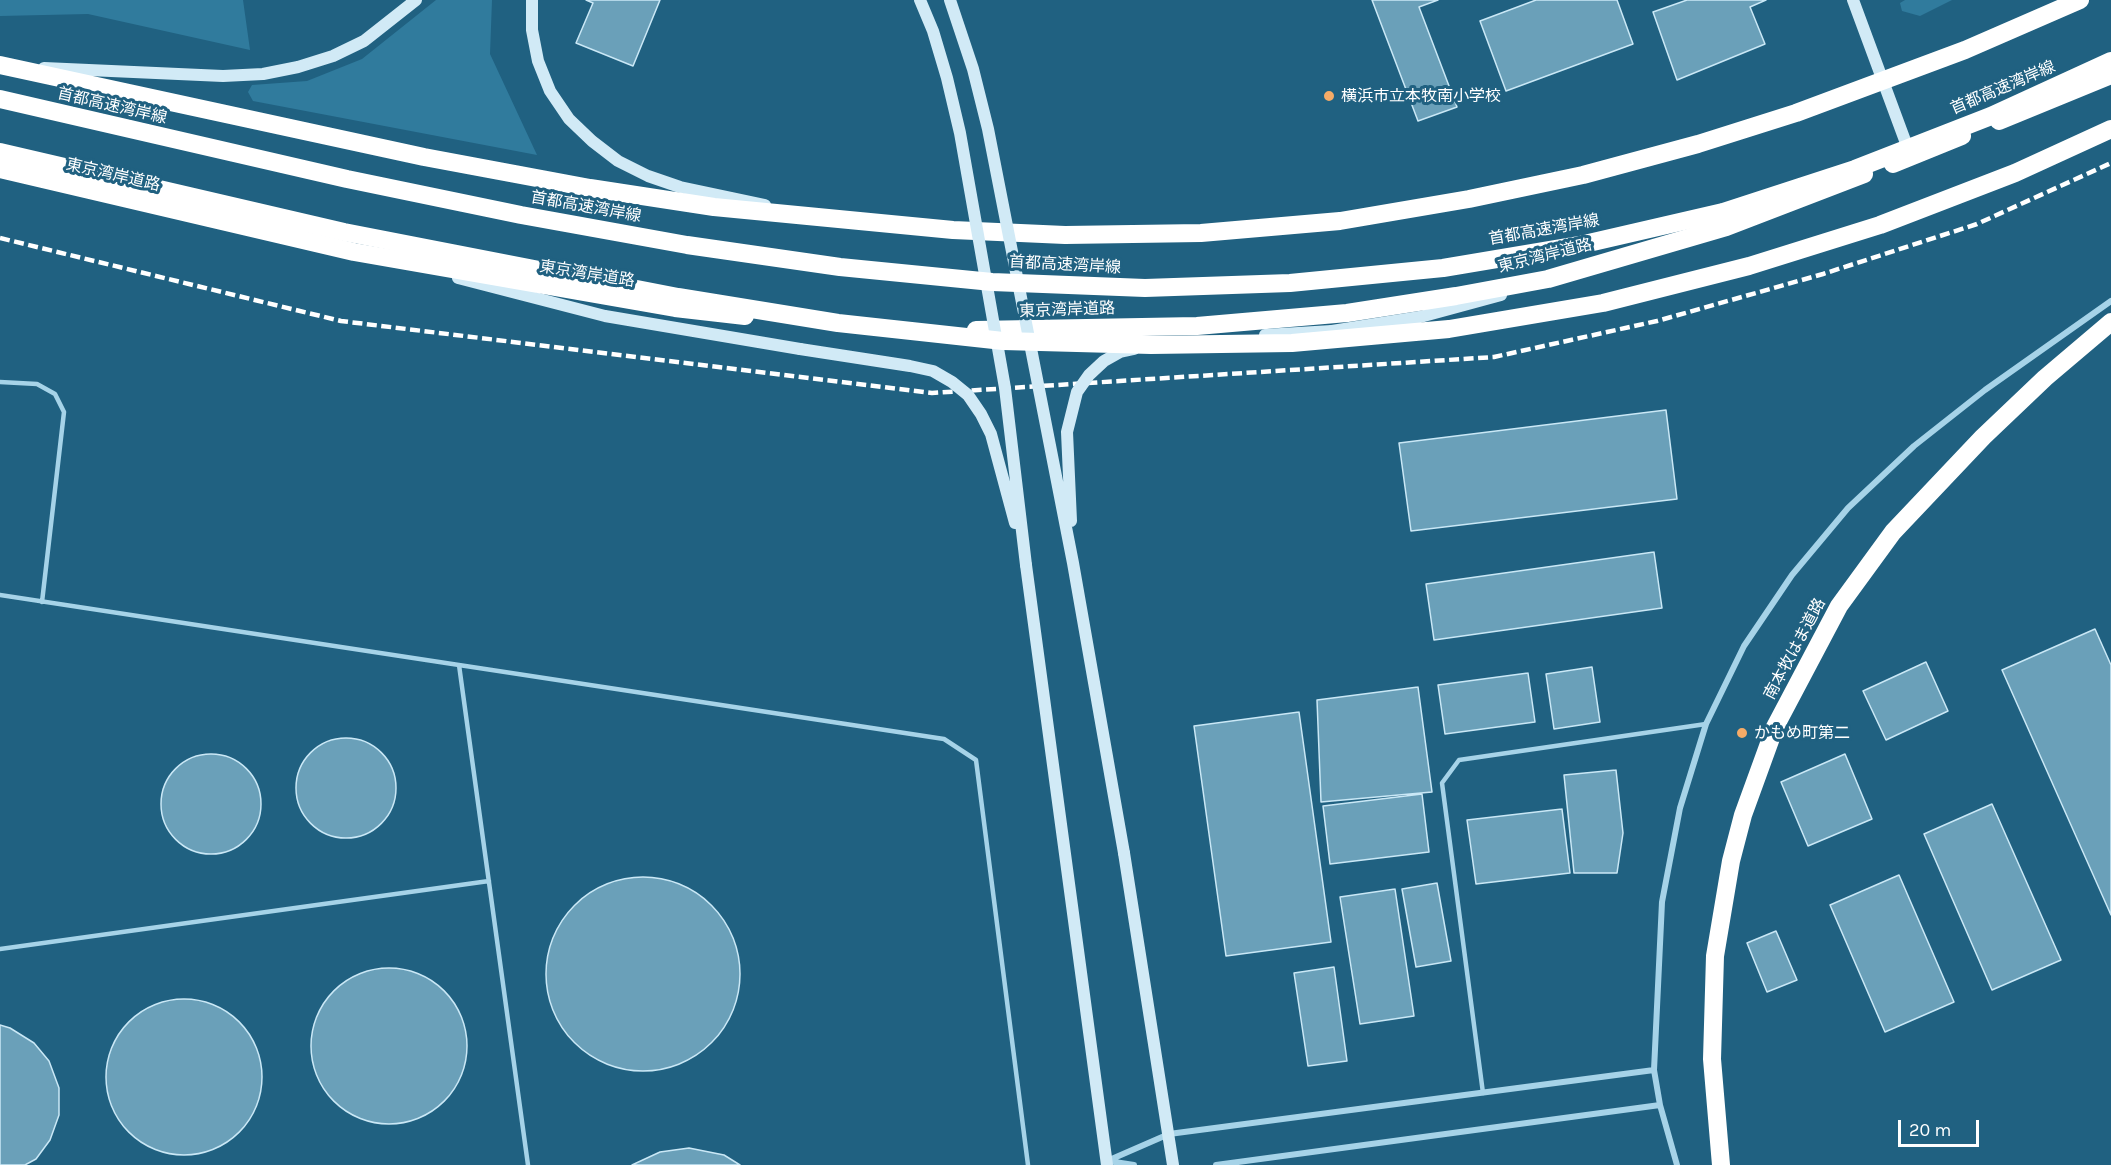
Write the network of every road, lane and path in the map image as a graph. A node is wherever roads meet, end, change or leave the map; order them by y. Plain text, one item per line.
1 (416, 0) edge
2 (532, 0) edge
3 (920, 0) edge
4 (950, 0) edge
5 (1853, 0) edge
6 (2080, 0) edge
7 (2111, 61) edge
8 (3, 65) edge
9 (2111, 75) edge
10 (1882, 80) junction
11 (0, 99) edge
12 (2111, 129) edge
13 (0, 152) edge
14 (1911, 157) junction
15 (0, 169) edge
16 (842, 221) junction
17 (354, 252) junction
18 (1548, 279) junction
19 (2111, 301) edge
20 (2111, 317) edge
21 (2111, 322) edge
22 (2111, 337) edge
23 (2045, 378) junction
24 (0, 382) edge
25 (1073, 563) junction
26 (1026, 564) junction
27 (0, 596) edge
28 (42, 602) junction
29 (459, 665) junction
30 (1706, 724) junction
31 (489, 881) junction
32 (0, 949) edge
33 (1654, 1070) junction
34 (1483, 1093) junction
35 (1660, 1105) junction
36 (1169, 1134) junction
37 (1107, 1163) edge
38 (528, 1165) edge
39 (1028, 1165) edge
40 (1134, 1165) edge
41 (1173, 1165) edge
42 (1216, 1165) edge
43 (1677, 1165) edge
44 (1721, 1165) edge
45 (1731, 1165) edge

1 - 8 street
2 - 16 street
3 - 26 street, bridge
4 - 25 street, bridge
5 - 10 street
6 - 10 highway
7 - 11 highway, 首都高速湾岸線, bridge
8 - 16 highway
9 - 14 highway, 東京湾岸道路
10 - 14 street
10 - 16 highway
12 - 13 highway, bridge
14 - 18 highway, 東京湾岸道路
15 - 17 highway, 東京湾岸道路
17 - 18 highway, 東京湾岸道路
17 - 26 street, bridge
18 - 25 street, bridge
19 - 30 street
20 - 23 highway
21 - 23 highway, 南本牧はま道路
22 - 45 highway, 南本牧はま道路
23 - 44 highway, 南本牧はま道路
24 - 28 lane
25 - 36 street, bridge
26 - 37 street
27 - 28 lane
28 - 29 lane
29 - 31 lane
29 - 39 lane
30 - 33 street
30 - 34 lane
31 - 32 lane
31 - 38 lane
33 - 34 street
33 - 35 street
34 - 36 street
35 - 42 street
35 - 43 street
36 - 37 street
36 - 41 street
37 - 40 street

